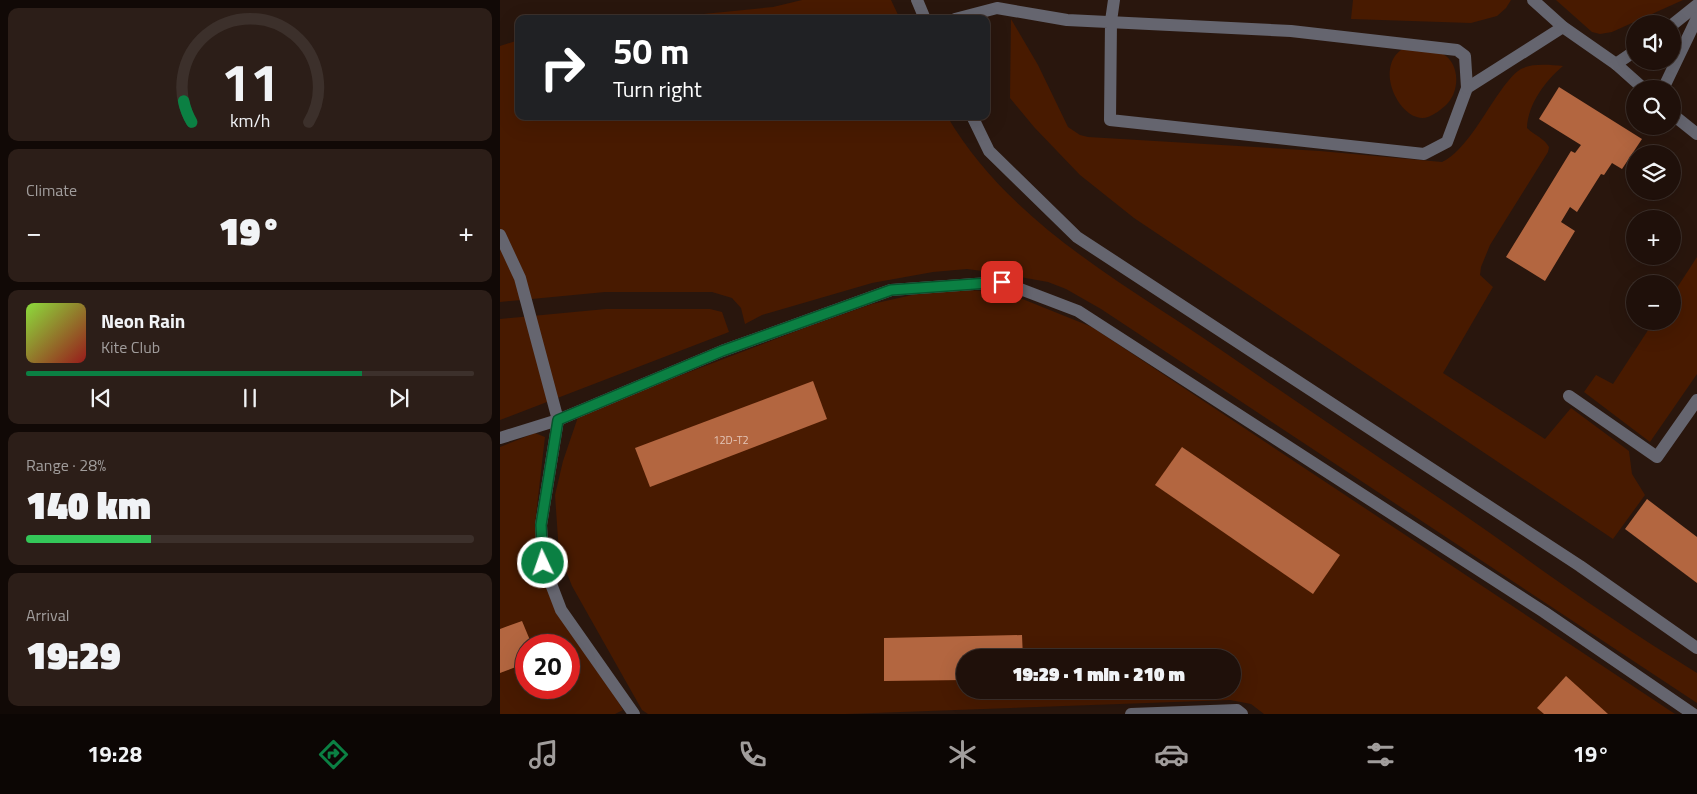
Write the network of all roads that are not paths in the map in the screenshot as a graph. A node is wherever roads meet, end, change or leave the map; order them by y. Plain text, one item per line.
1 (917, 0) edge
2 (1114, 0) edge
3 (1533, 0) edge
4 (1697, 5) edge
5 (923, 15) edge
6 (970, 15) edge
7 (1681, 18) edge
8 (1697, 18) edge
9 (1111, 21) junction
10 (1563, 27) junction
11 (1626, 57) edge
12 (1616, 64) junction
13 (1634, 80) edge
14 (1667, 80) edge
15 (1466, 88) junction
16 (974, 120) edge
17 (1681, 121) edge
18 (1697, 134) edge
19 (500, 235) edge
20 (1569, 396) dead end
21 (1697, 400) edge
22 (558, 420) junction
23 (500, 438) edge
24 (1697, 648) edge
25 (634, 714) edge
26 (1131, 714) edge
27 (1242, 714) edge
28 (1693, 714) edge

1 - 5 lane
2 - 9 lane
3 - 10 lane
4 - 7 lane
6 - 9 lane
8 - 14 lane
9 - 15 lane
9 - 15 lane
10 - 12 lane
10 - 15 lane
11 - 12 lane
12 - 13 lane
16 - 24 lane
17 - 18 lane
19 - 22 lane
20 - 21 lane
22 - 23 lane
22 - 25 lane
22 - 28 lane
26 - 27 lane

